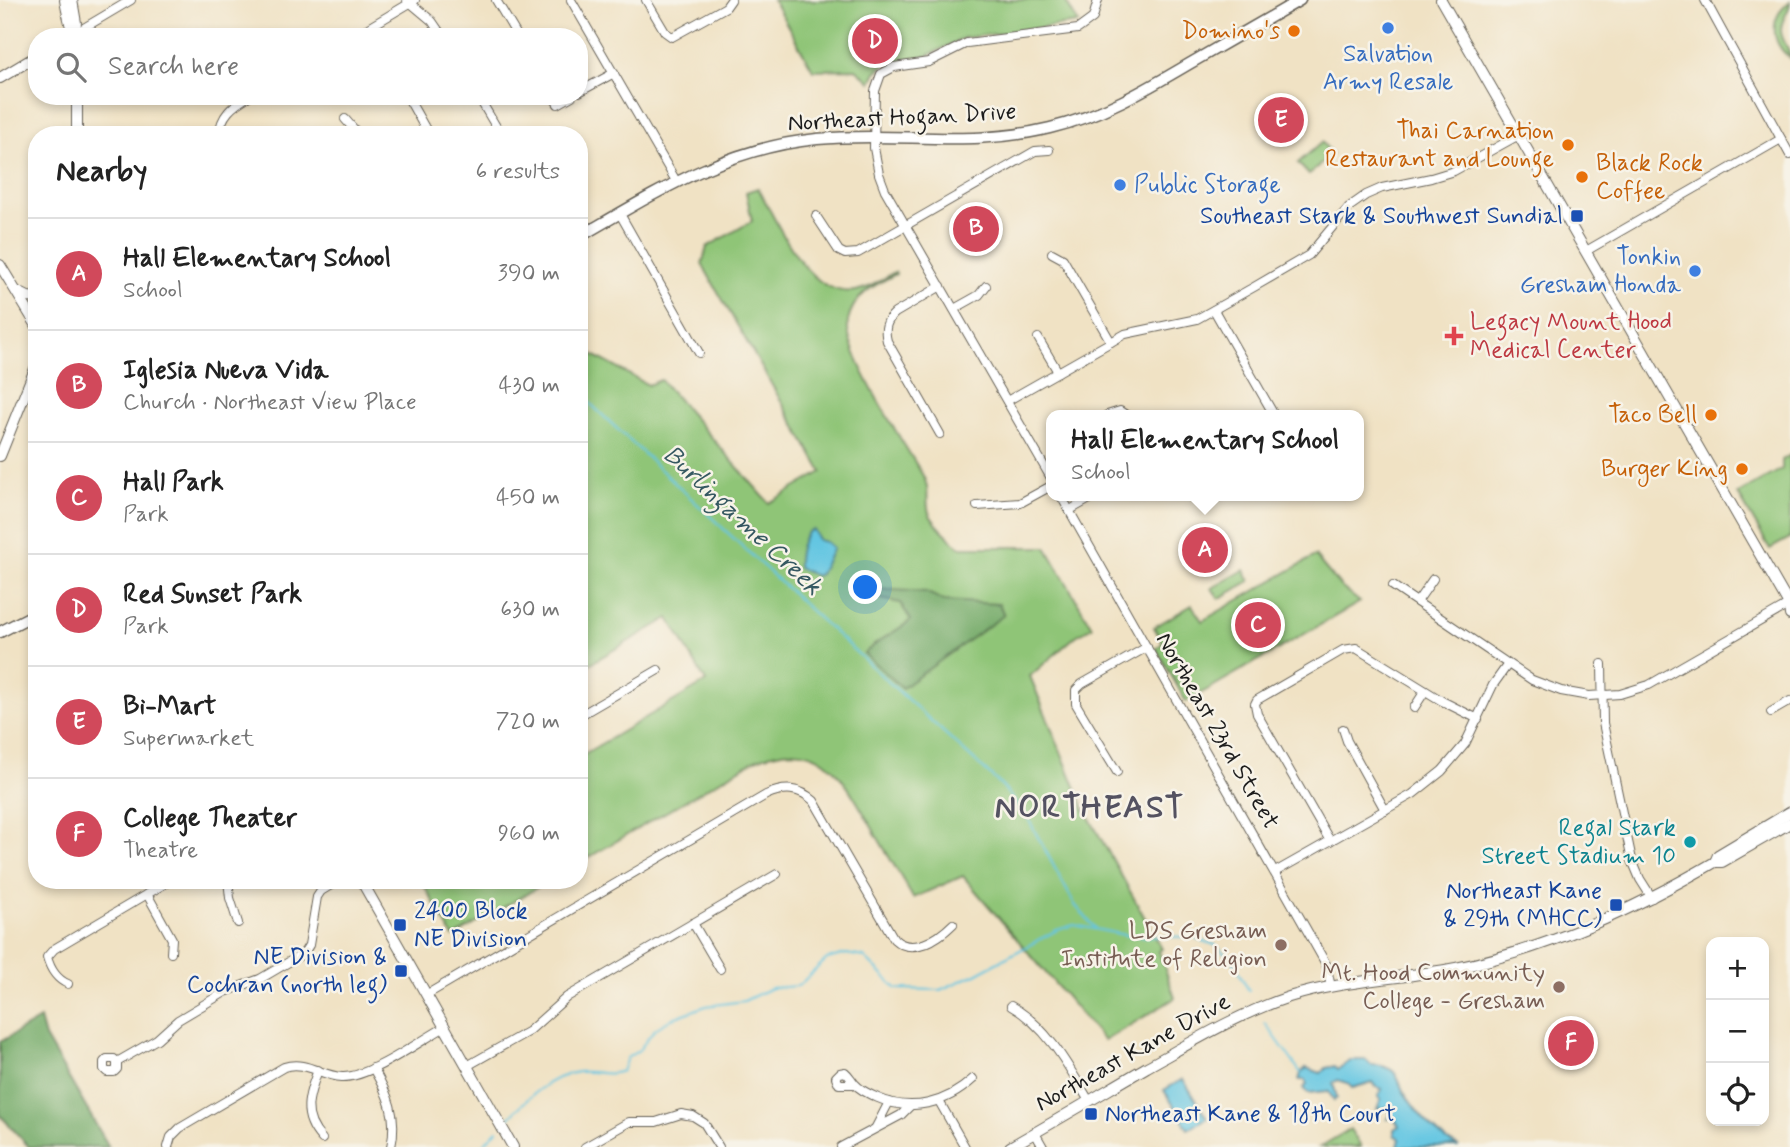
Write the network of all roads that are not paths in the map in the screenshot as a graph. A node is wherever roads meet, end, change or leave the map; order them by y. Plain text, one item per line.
1 (65, 0) edge
2 (72, 0) edge
3 (131, 0) edge
4 (496, 0) edge
5 (571, 0) edge
6 (646, 0) edge
7 (1098, 0) edge
8 (1300, 0) edge
9 (1441, 0) edge
10 (1706, 0) edge
11 (411, 1) edge
12 (731, 1) edge
13 (70, 28) edge
14 (74, 28) edge
15 (82, 28) edge
16 (376, 28) edge
17 (437, 28) edge
18 (513, 28) edge
19 (587, 28) edge
20 (588, 29) edge
21 (28, 61) edge
22 (614, 73) junction
23 (0, 78) edge
24 (588, 87) edge
25 (76, 105) edge
26 (237, 105) edge
27 (412, 105) edge
28 (483, 105) edge
29 (345, 119) dead end
30 (77, 126) edge
31 (220, 126) edge
32 (351, 126) edge
33 (424, 126) edge
34 (496, 126) edge
35 (1519, 135) junction
36 (874, 137) junction
37 (1781, 139) junction
38 (1049, 150) dead end
39 (1790, 155) edge
40 (676, 181) junction
41 (620, 214) junction
42 (816, 216) dead end
43 (905, 225) junction
44 (588, 232) edge
45 (1586, 251) junction
46 (1052, 253) dead end
47 (0, 265) edge
48 (941, 286) junction
49 (986, 286) dead end
50 (16, 291) junction
51 (28, 297) edge
52 (954, 309) junction
53 (1214, 310) junction
54 (28, 311) edge
55 (1038, 338) dead end
56 (1111, 342) junction
57 (699, 353) dead end
58 (1058, 372) junction
59 (28, 386) edge
60 (1007, 401) junction
61 (1271, 410) edge
62 (940, 434) dead end
63 (0, 456) edge
64 (1046, 469) edge
65 (1046, 489) edge
66 (1064, 501) edge
67 (1086, 501) edge
68 (976, 506) dead end
69 (1070, 510) junction
70 (1433, 579) dead end
71 (1394, 586) dead end
72 (1417, 603) junction
73 (1790, 605) edge
74 (1790, 615) edge
75 (28, 618) edge
76 (0, 632) edge
77 (1147, 647) junction
78 (1508, 664) junction
79 (1602, 664) dead end
80 (658, 670) dead end
81 (1425, 691) junction
82 (1603, 696) junction
83 (1790, 701) edge
84 (1414, 708) dead end
85 (588, 711) edge
86 (1771, 712) dead end
87 (1479, 719) junction
88 (1343, 729) dead end
89 (1117, 772) dead end
90 (1385, 810) junction
91 (1790, 812) edge
92 (1790, 823) edge
93 (1745, 839) junction
94 (1330, 841) junction
95 (1739, 852) junction
96 (1715, 862) junction
97 (1275, 872) junction
98 (777, 874) dead end
99 (156, 889) edge
100 (229, 889) edge
101 (324, 889) edge
102 (366, 889) edge
103 (147, 894) junction
104 (1652, 898) junction
105 (238, 923) dead end
106 (693, 923) junction
107 (953, 924) dead end
108 (171, 953) dead end
109 (720, 969) dead end
110 (68, 984) dead end
111 (1331, 987) junction
112 (426, 995) junction
113 (1011, 1006) dead end
114 (445, 1027) junction
115 (117, 1062) dead end
116 (467, 1066) junction
117 (373, 1068) junction
118 (318, 1070) junction
119 (973, 1079) dead end
120 (854, 1084) dead end
121 (939, 1101) junction
122 (1089, 1101) junction
123 (889, 1102) junction
124 (910, 1106) junction
125 (876, 1127) junction
126 (1035, 1133) junction
127 (322, 1139) dead end
128 (168, 1147) edge
129 (391, 1147) edge
130 (513, 1147) edge
131 (585, 1147) edge
132 (719, 1147) edge
133 (841, 1147) edge
134 (965, 1147) edge
135 (1010, 1147) edge
136 (1043, 1147) edge

1 - 13 main road
2 - 14 main road
3 - 15 street
4 - 18 street
5 - 19 street
6 - 12 street
7 - 36 street
8 - 36 highway, Northeast Hogan Drive
9 - 35 main road
10 - 37 street
11 - 16 street
11 - 17 street
20 - 22 street
21 - 23 main road
22 - 24 street
22 - 40 street
25 - 30 main road
26 - 31 street
27 - 33 street
28 - 34 street
29 - 32 street
35 - 45 main road
35 - 53 street
36 - 40 highway, Northeast Hogan Drive
36 - 43 street
37 - 39 street
37 - 45 street
38 - 43 street
40 - 41 highway, Northeast Hogan Drive
41 - 44 highway, Northeast Hogan Drive
41 - 57 street
42 - 43 street
43 - 48 street
45 - 73 main road
46 - 56 street
47 - 50 main road
48 - 52 street
48 - 62 street
49 - 52 street
50 - 51 main road
50 - 54 main road
52 - 60 street
53 - 56 street
53 - 61 street
55 - 58 street
56 - 58 street
58 - 60 street
59 - 63 main road
60 - 64 street
65 - 68 street
66 - 69 street, Northeast 23rd Street
67 - 69 street
69 - 77 street, Northeast 23rd Street
70 - 72 street
71 - 72 street
72 - 78 street
73 - 74 main road
73 - 82 street
75 - 76 highway
77 - 89 street
77 - 97 street, Northeast 23rd Street
78 - 82 street
78 - 87 street
79 - 82 street
80 - 85 street
81 - 84 street
81 - 87 street
81 - 94 street
82 - 104 street
83 - 86 street
87 - 90 street
88 - 90 street
90 - 94 street
91 - 93 main road, Northeast Kane Drive
92 - 95 main road, Northeast Kane Drive
93 - 95 main road
93 - 96 main road, Northeast Kane Drive
94 - 97 street
95 - 96 main road, Northeast Kane Drive
96 - 104 main road, Northeast Kane Drive
97 - 111 street, Northeast 23rd Street
98 - 106 street
99 - 103 street
100 - 105 street
101 - 115 street
102 - 112 main road
103 - 108 street
103 - 110 street
104 - 111 main road, Northeast Kane Drive
106 - 109 street
106 - 116 street
107 - 112 street
111 - 122 main road, Northeast Kane Drive
112 - 114 main road
113 - 122 street
114 - 116 main road
114 - 117 street
116 - 130 main road
117 - 118 street
117 - 129 street
118 - 127 street
118 - 128 street
119 - 121 street
120 - 123 street
121 - 124 street
121 - 134 street
122 - 126 main road, Northeast Kane Drive
123 - 124 street
123 - 125 street
124 - 125 street
125 - 133 street
126 - 135 main road, Northeast Kane Drive
126 - 136 street
131 - 132 street

